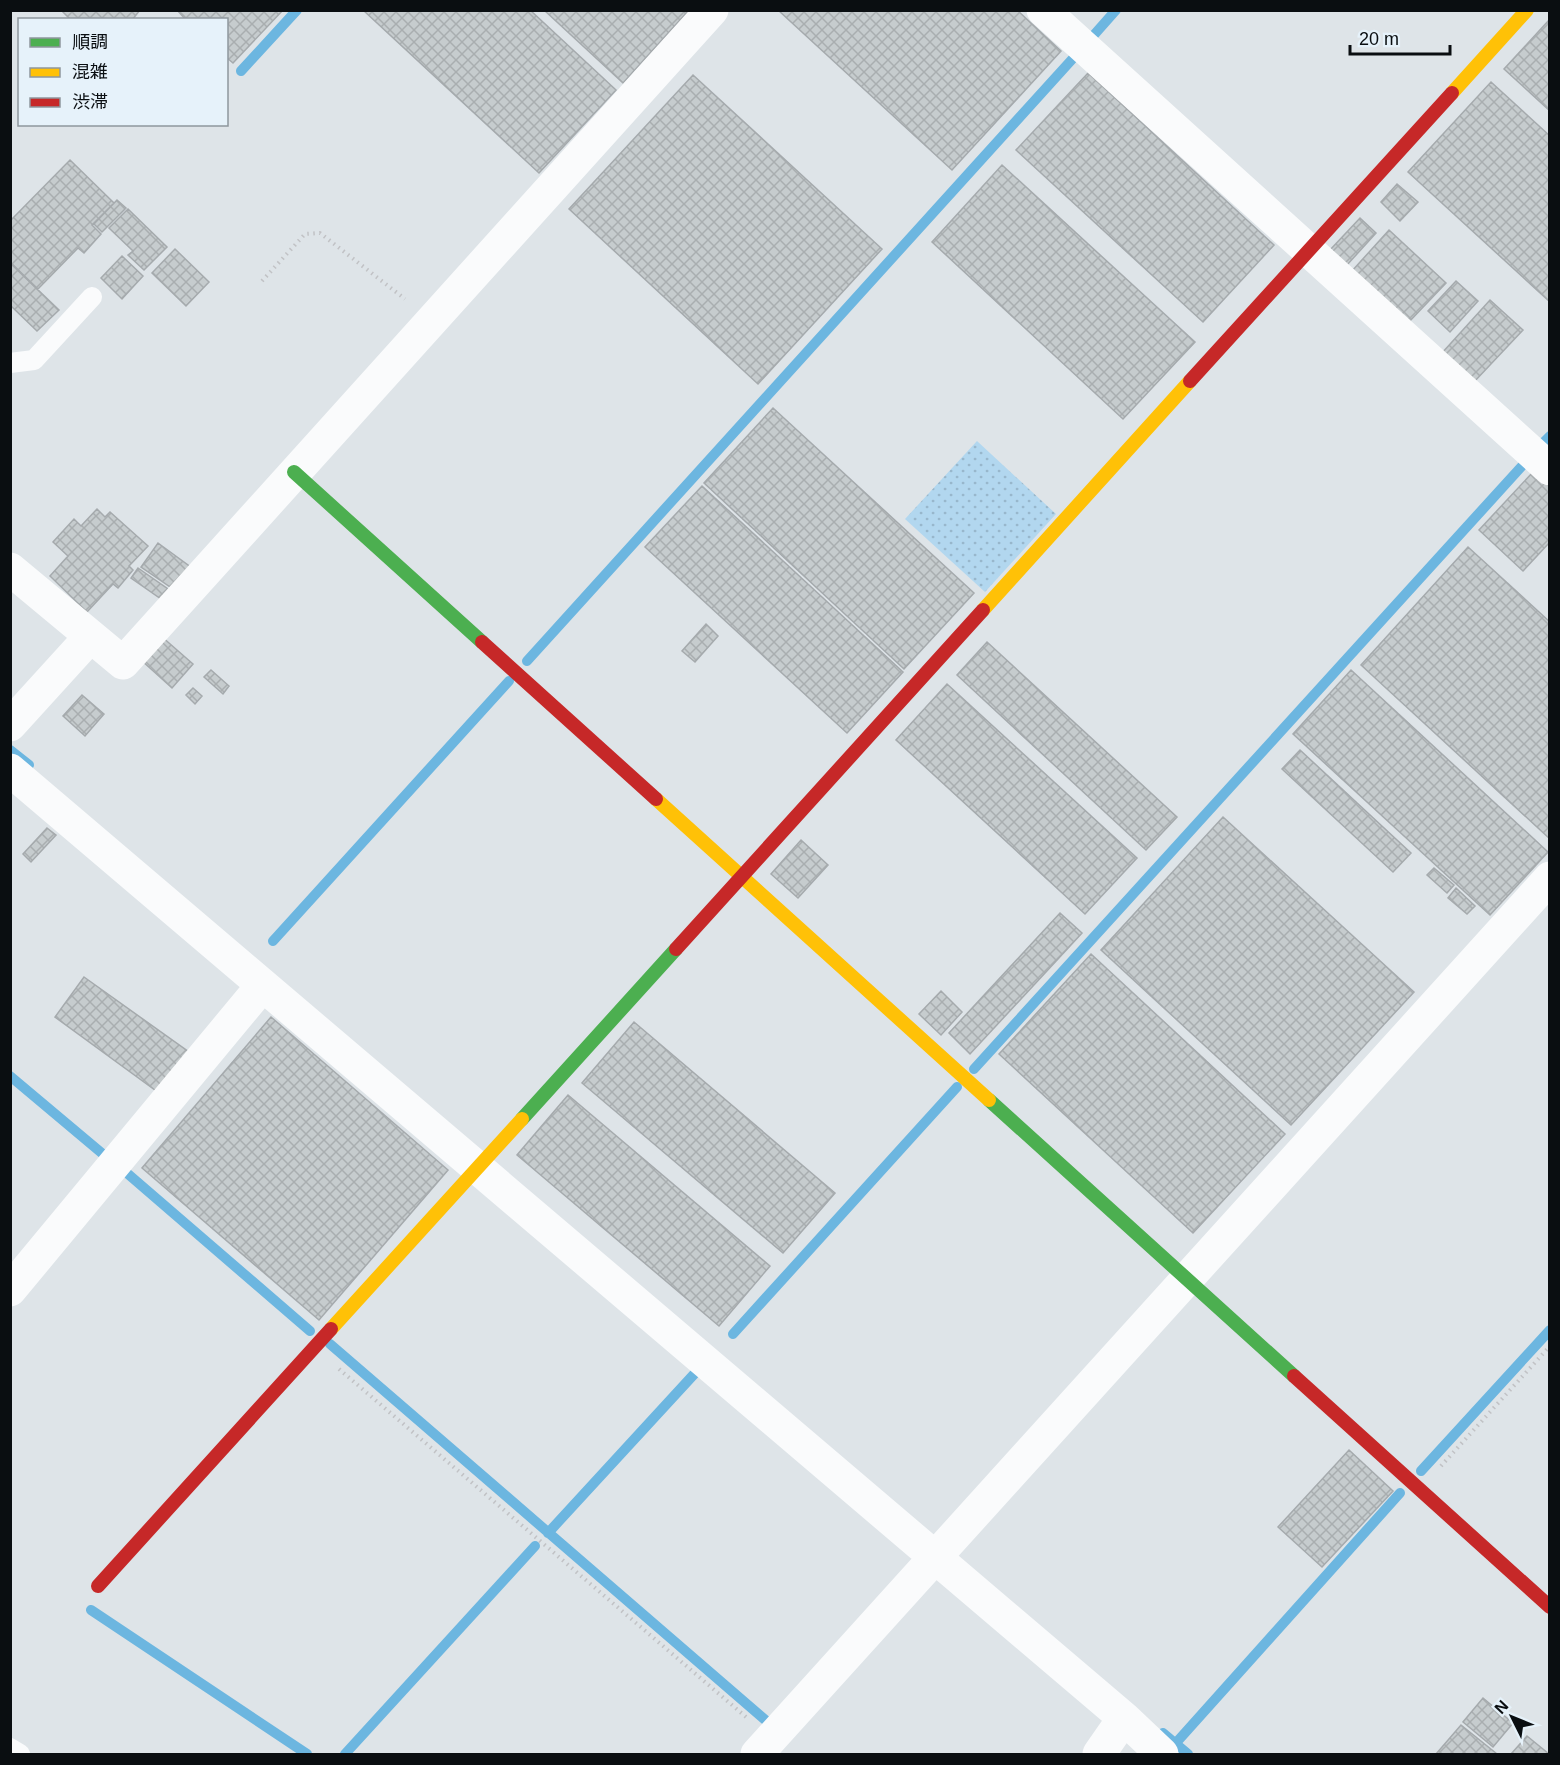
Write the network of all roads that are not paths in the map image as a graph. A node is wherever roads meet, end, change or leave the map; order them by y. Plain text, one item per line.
1 (711, 10) edge
2 (1043, 10) edge
3 (1527, 10) edge
4 (1309, 250) junction
5 (92, 297) dead end
6 (10, 363) edge
7 (1550, 469) edge
8 (294, 472) junction
9 (10, 569) edge
10 (90, 637) junction
11 (10, 725) edge
12 (10, 770) edge
13 (741, 875) junction
14 (1550, 878) edge
15 (262, 986) junction
16 (484, 1159) junction
17 (1187, 1279) junction
18 (10, 1290) edge
19 (942, 1549) junction
20 (98, 1586) dead end
21 (1550, 1607) edge
22 (1124, 1718) junction
23 (764, 1747) edge
24 (10, 1748) edge
25 (20, 1755) edge
26 (1099, 1755) edge
27 (1162, 1755) edge

1 - 8 street
2 - 4 street
3 - 4 street
4 - 7 street
4 - 13 street
5 - 6 lane
8 - 10 street
8 - 13 street
9 - 10 street
10 - 11 street
12 - 15 street
13 - 16 street
13 - 17 street
14 - 17 street
15 - 16 street
15 - 18 street
16 - 19 street
16 - 20 street
17 - 19 street
17 - 21 street
19 - 22 street
19 - 23 street
22 - 26 street
22 - 27 street
24 - 25 lane

